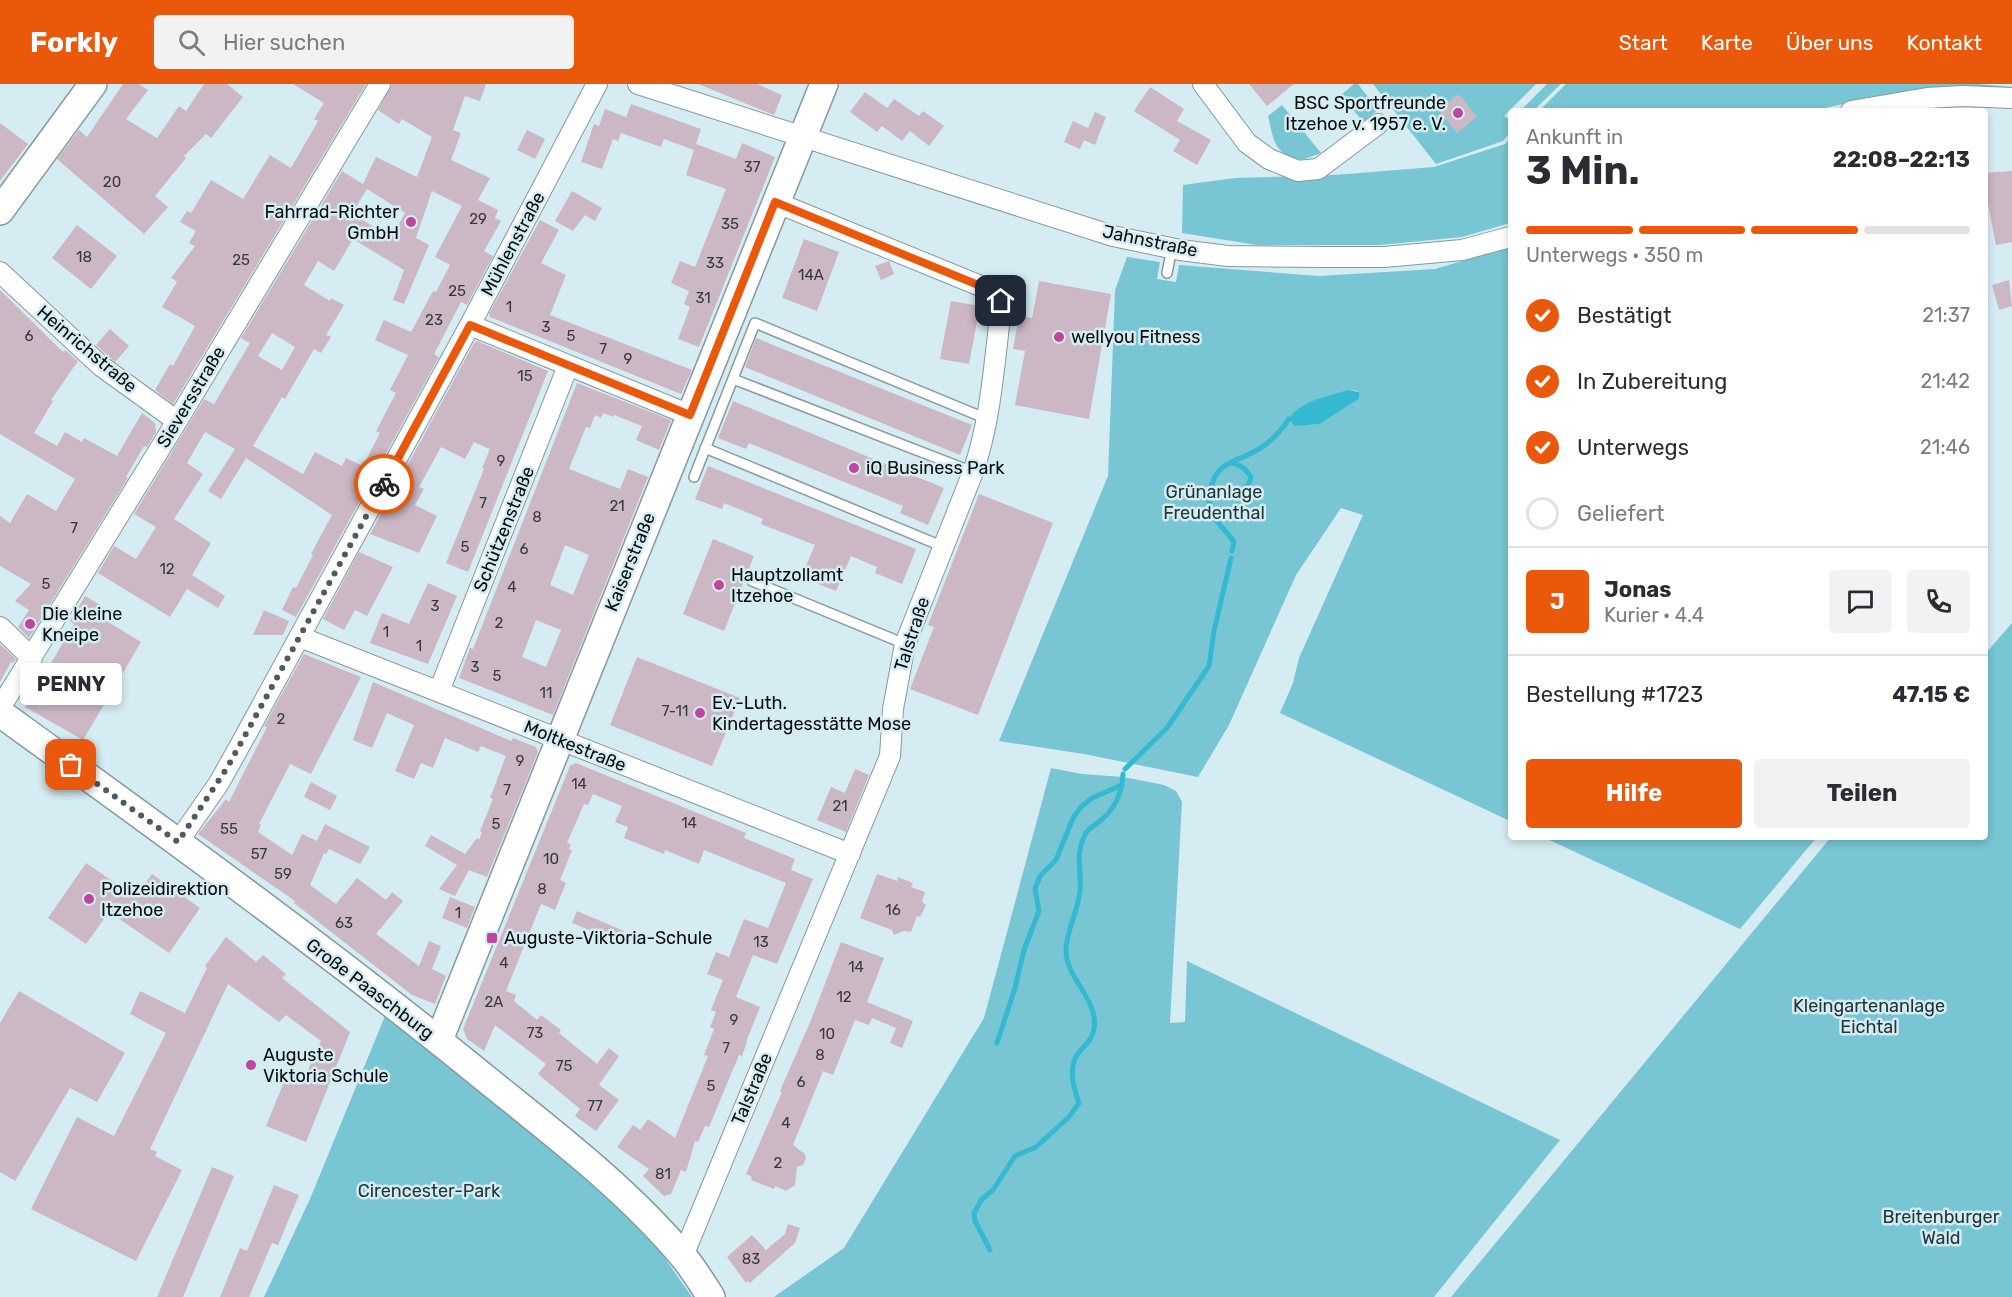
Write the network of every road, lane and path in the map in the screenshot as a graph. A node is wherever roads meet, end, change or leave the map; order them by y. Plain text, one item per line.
1 (93, 84) edge
2 (380, 84) edge
3 (597, 84) edge
4 (638, 84) edge
5 (824, 84) edge
6 (1203, 84) edge
7 (2012, 98) edge
8 (1869, 108) edge
9 (1378, 124) dead end
10 (802, 137) junction
11 (775, 202) junction
12 (0, 211) edge
13 (1508, 238) edge
14 (1172, 248) junction
15 (0, 272) edge
16 (1167, 273) dead end
17 (470, 325) junction
18 (568, 366) junction
19 (733, 379) junction
20 (690, 415) junction
21 (987, 418) junction
22 (177, 421) junction
23 (705, 448) junction
24 (973, 472) junction
25 (694, 477) dead end
26 (944, 547) junction
27 (752, 581) dead end
28 (0, 627) edge
29 (300, 637) junction
30 (905, 644) junction
31 (32, 658) junction
32 (439, 691) junction
33 (0, 708) edge
34 (0, 714) edge
35 (558, 739) junction
36 (178, 842) junction
37 (850, 854) junction
38 (438, 1041) junction
39 (682, 1256) junction
40 (711, 1297) edge

1 - 12 main road
2 - 22 street, Sieversstraße
3 - 17 street, Mühlenstraße
4 - 10 street, Jahnstraße
5 - 10 main road, Kaiserstraße
6 - 9 street
7 - 8 street
10 - 11 main road, Kaiserstraße
10 - 14 street, Jahnstraße
11 - 20 main road, Kaiserstraße
11 - 21 street, Talstraße
13 - 14 street, Jahnstraße
14 - 16 lane
15 - 22 street, Heinrichstraße
17 - 18 street
17 - 29 street, Mühlenstraße
18 - 20 street
18 - 32 street, Schützenstraße
19 - 21 lane
19 - 23 lane
19 - 24 lane
20 - 35 main road, Kaiserstraße
21 - 24 street, Talstraße
22 - 31 street, Sieversstraße
23 - 25 lane
23 - 26 lane
24 - 26 street, Talstraße
26 - 30 street, Talstraße
27 - 30 lane
28 - 31 street
29 - 32 street, Moltkestraße
29 - 36 street, Mühlenstraße
30 - 37 street, Talstraße
31 - 33 street, Sieversstraße
32 - 35 street, Moltkestraße
34 - 36 main road, Große Paaschburg
35 - 37 street, Moltkestraße
35 - 38 main road, Kaiserstraße
36 - 38 main road, Große Paaschburg
37 - 39 street, Talstraße
38 - 39 main road, Große Paaschburg
39 - 40 main road, Große Paaschburg

